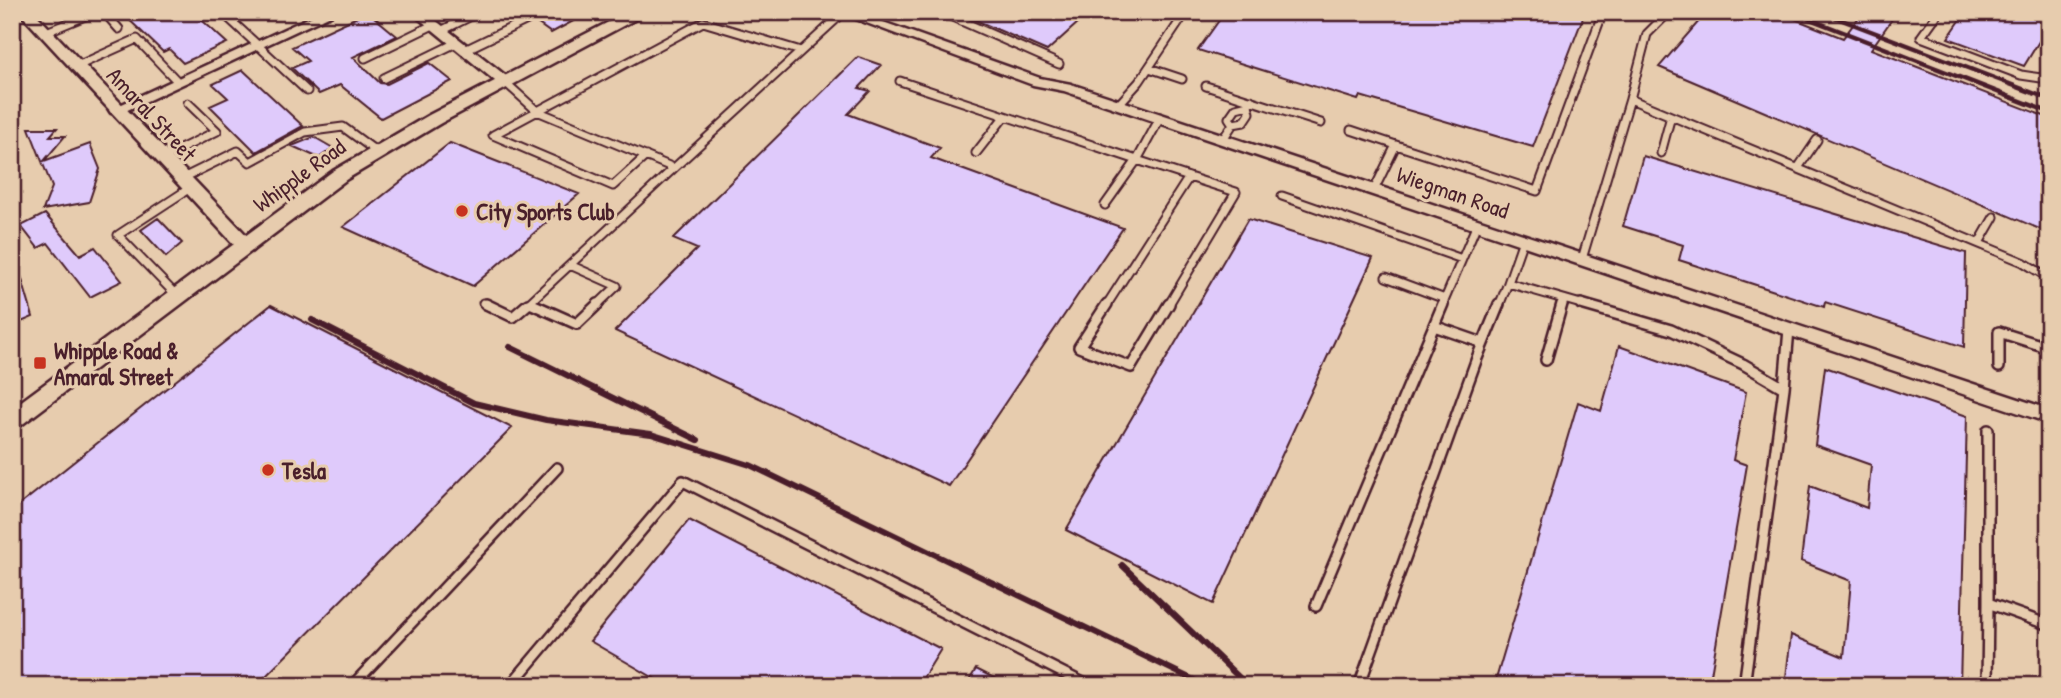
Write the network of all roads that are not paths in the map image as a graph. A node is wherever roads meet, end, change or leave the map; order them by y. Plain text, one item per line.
1 (26, 12) edge
2 (95, 12) edge
3 (104, 12) edge
4 (222, 12) edge
5 (331, 12) edge
6 (417, 12) edge
7 (479, 12) edge
8 (844, 12) edge
9 (940, 12) edge
10 (1186, 12) edge
11 (1603, 12) edge
12 (1669, 12) edge
13 (1939, 12) edge
14 (639, 13) edge
15 (527, 20) dead end
16 (437, 28) junction
17 (120, 29) dead end
18 (44, 33) junction
19 (259, 45) junction
20 (460, 47) junction
21 (801, 51) junction
22 (365, 58) dead end
23 (1059, 64) dead end
24 (75, 67) junction
25 (1149, 68) junction
26 (2049, 71) edge
27 (384, 78) dead end
28 (1182, 79) dead end
29 (900, 81) dead end
30 (178, 82) junction
31 (506, 82) junction
32 (1206, 86) dead end
33 (307, 90) dead end
34 (1630, 99) junction
35 (1250, 102) junction
36 (188, 103) dead end
37 (1119, 104) junction
38 (116, 110) junction
39 (537, 111) junction
40 (1671, 116) junction
41 (1004, 117) junction
42 (1160, 118) junction
43 (1321, 123) dead end
44 (1233, 124) junction
45 (1351, 130) dead end
46 (1223, 139) junction
47 (1817, 140) dead end
48 (1396, 145) junction
49 (377, 152) junction
50 (976, 153) dead end
51 (1661, 153) dead end
52 (646, 156) junction
53 (162, 158) junction
54 (1137, 160) junction
55 (674, 168) junction
56 (1798, 168) junction
57 (1190, 176) junction
58 (186, 183) junction
59 (1374, 190) junction
60 (1282, 196) dead end
61 (1105, 205) dead end
62 (1994, 217) dead end
63 (1477, 224) junction
64 (1523, 240) junction
65 (1979, 243) junction
66 (246, 246) junction
67 (1462, 259) junction
68 (1582, 259) junction
69 (570, 265) junction
70 (1387, 277) dead end
71 (2049, 278) edge
72 (1508, 283) junction
73 (178, 297) junction
74 (1445, 299) junction
75 (1564, 299) junction
76 (483, 303) dead end
77 (529, 303) junction
78 (1434, 326) junction
79 (1789, 329) junction
80 (1483, 343) junction
81 (2049, 353) edge
82 (1546, 360) dead end
83 (1999, 366) dead end
84 (1784, 388) junction
85 (2049, 416) edge
86 (12, 420) edge
87 (1988, 430) dead end
88 (556, 468) dead end
89 (1989, 603) junction
90 (1316, 606) dead end
91 (2049, 625) edge
92 (512, 683) edge
93 (352, 686) edge
94 (525, 686) edge
95 (1089, 686) edge
96 (1359, 686) edge
97 (1744, 686) edge
98 (1987, 686) edge

1 - 18 street, Amaral Street
2 - 18 lane
3 - 17 lane
4 - 19 lane
5 - 19 street
6 - 16 street
7 - 16 lane
8 - 21 lane
8 - 37 street, Wiegman Road
9 - 23 lane
10 - 25 lane
11 - 48 lane
12 - 34 lane
13 - 26 lane
14 - 31 main road, Whipple Road
15 - 20 lane
16 - 20 street
16 - 22 lane
18 - 24 street, Amaral Street
19 - 30 street
19 - 33 lane
20 - 27 lane
20 - 31 street
21 - 39 lane
21 - 55 lane
24 - 30 lane
24 - 38 street, Amaral Street
25 - 28 lane
25 - 37 lane
29 - 41 lane
30 - 38 street
31 - 39 lane
31 - 49 main road, Whipple Road
32 - 35 lane
34 - 40 lane
34 - 68 lane
35 - 43 lane
35 - 44 lane
35 - 44 lane
36 - 53 lane
37 - 42 street, Wiegman Road
38 - 53 street, Amaral Street
39 - 52 lane
39 - 52 lane
40 - 51 lane
40 - 56 lane
41 - 50 lane
41 - 54 lane
42 - 46 street, Wiegman Road
42 - 54 lane
44 - 46 lane
45 - 48 lane
46 - 59 street, Wiegman Road
47 - 56 lane
48 - 59 lane
49 - 58 lane
49 - 66 main road, Whipple Road
52 - 55 lane
53 - 58 street, Amaral Street
54 - 57 lane
54 - 61 lane
55 - 69 lane
56 - 65 lane
57 - 57 lane
58 - 66 street, Amaral Street
58 - 73 lane
59 - 63 street, Wiegman Road
60 - 67 lane
62 - 65 lane
63 - 64 street, Wiegman Road
63 - 67 lane
64 - 68 street, Wiegman Road
64 - 72 lane
65 - 71 lane
66 - 73 main road, Whipple Road
67 - 74 lane
68 - 79 street, Wiegman Road
69 - 77 lane
69 - 77 lane
70 - 74 lane
72 - 75 lane
72 - 80 lane
73 - 86 main road, Whipple Road
74 - 78 lane
75 - 82 lane
75 - 84 lane
76 - 77 lane
78 - 80 lane
78 - 90 lane
79 - 84 lane
79 - 85 street, Wiegman Road
80 - 96 lane
81 - 83 lane
84 - 97 lane
87 - 89 lane
88 - 93 lane
89 - 91 lane
89 - 98 lane
92 - 94 lane
92 - 95 lane

